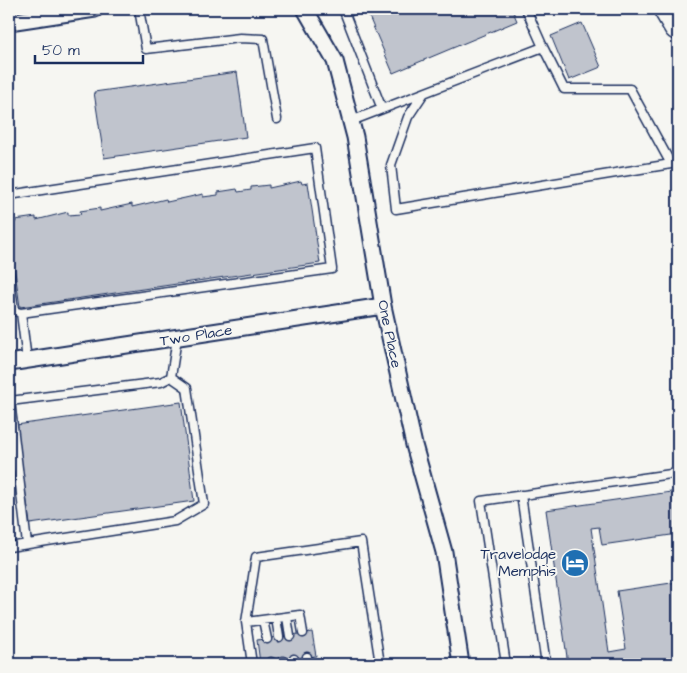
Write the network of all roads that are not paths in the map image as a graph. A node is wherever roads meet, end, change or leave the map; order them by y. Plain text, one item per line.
1 (96, 9) edge
2 (139, 9) edge
3 (305, 9) edge
4 (354, 9) edge
5 (526, 9) edge
6 (668, 9) edge
7 (26, 14) edge
8 (9, 22) edge
9 (678, 26) edge
10 (543, 47) junction
11 (424, 93) junction
12 (382, 109) junction
13 (277, 118) dead end
14 (351, 121) junction
15 (9, 195) edge
16 (9, 272) edge
17 (383, 306) junction
18 (21, 313) junction
19 (177, 338) junction
20 (27, 360) junction
21 (9, 363) edge
22 (171, 377) junction
23 (9, 392) edge
24 (9, 401) edge
25 (678, 473) edge
26 (521, 495) junction
27 (27, 544) junction
28 (9, 547) edge
29 (287, 617) junction
30 (276, 618) junction
31 (264, 620) junction
32 (246, 622) junction
33 (303, 634) dead end
34 (290, 636) dead end
35 (279, 637) dead end
36 (267, 639) dead end
37 (252, 664) edge
38 (380, 664) edge
39 (461, 664) edge
40 (506, 664) edge
41 (546, 664) edge

1 - 7 street
2 - 13 lane
3 - 14 street, One Place
4 - 12 lane
5 - 10 lane
6 - 9 highway
7 - 8 street
10 - 11 lane
10 - 11 lane
11 - 12 lane
12 - 14 lane
14 - 17 street, One Place
15 - 18 lane
16 - 18 lane
17 - 19 street, Two Place
17 - 39 street, One Place
18 - 20 lane
19 - 20 street, Two Place
19 - 22 lane
20 - 21 street, Two Place
22 - 24 lane
22 - 27 lane
23 - 24 lane
24 - 27 lane
25 - 26 lane
26 - 40 lane
26 - 41 lane
27 - 28 lane
29 - 30 lane
29 - 33 lane
29 - 34 lane
30 - 31 lane
30 - 35 lane
31 - 32 lane
31 - 36 lane
32 - 37 lane
32 - 38 lane

